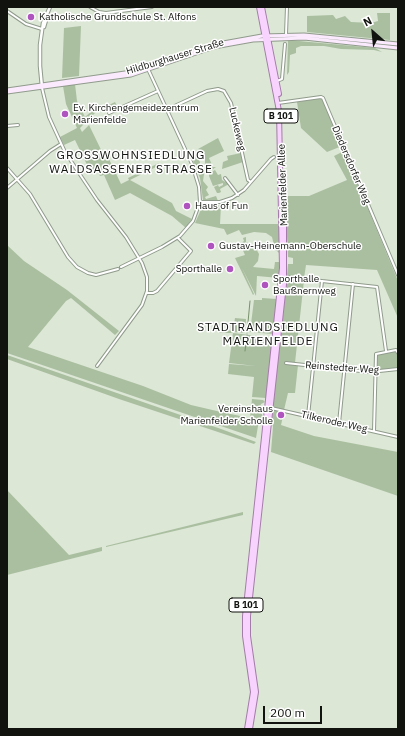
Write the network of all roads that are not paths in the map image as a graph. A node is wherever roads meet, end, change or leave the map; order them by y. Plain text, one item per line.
1 (50, 7) edge
2 (90, 7) edge
3 (152, 7) edge
4 (259, 7) edge
5 (262, 7) edge
6 (287, 7) edge
7 (7, 11) edge
8 (43, 28) junction
9 (286, 36) junction
10 (267, 37) junction
11 (285, 44) dead end
12 (398, 44) edge
13 (398, 48) edge
14 (148, 69) junction
15 (276, 82) junction
16 (42, 85) junction
17 (7, 91) edge
18 (158, 91) junction
19 (279, 103) junction
20 (166, 110) junction
21 (109, 113) dead end
22 (18, 125) dead end
23 (7, 126) edge
24 (61, 144) junction
25 (274, 157) dead end
26 (7, 168) edge
27 (225, 178) dead end
28 (17, 180) junction
29 (251, 182) junction
30 (7, 188) edge
31 (238, 195) junction
32 (200, 202) junction
33 (178, 238) junction
34 (139, 258) junction
35 (121, 267) dead end
36 (118, 269) dead end
37 (398, 275) edge
38 (284, 277) junction
39 (322, 281) junction
40 (353, 284) junction
41 (147, 293) junction
42 (386, 351) junction
43 (398, 353) edge
44 (286, 363) dead end
45 (97, 366) dead end
46 (314, 366) junction
47 (344, 369) junction
48 (398, 369) edge
49 (375, 372) junction
50 (271, 408) junction
51 (308, 416) junction
52 (339, 423) junction
53 (267, 425) junction
54 (374, 432) junction
55 (398, 437) edge
56 (247, 729) edge
57 (250, 729) edge

1 - 8 street
2 - 3 street
4 - 10 main road, B 101
5 - 10 main road, B 101
6 - 9 street
7 - 8 street
8 - 16 street
9 - 10 main road, Hildburghauser Straße
9 - 12 main road
9 - 13 main road
10 - 14 main road, Hildburghauser Straße
10 - 15 main road, B 101
11 - 15 street
14 - 16 main road, Hildburghauser Straße
14 - 18 street
15 - 19 main road, Marienfelder Allee / B 101
16 - 17 main road, Hildburghauser Straße
16 - 24 street
18 - 20 street
18 - 21 street
19 - 37 street, Diedersdorfer Weg
19 - 38 main road, Marienfelder Allee / B 101
19 - 53 main road, Marienfelder Allee / B 101
20 - 29 street, Luckeweg
20 - 32 street
22 - 23 street
24 - 28 street
24 - 34 street
25 - 29 street
26 - 28 street
27 - 31 street
28 - 30 street
28 - 36 street
29 - 31 street
31 - 32 street
32 - 33 street
33 - 34 street
33 - 41 street
34 - 35 street
34 - 41 street
38 - 39 street
38 - 50 main road, Marienfelder Allee / B 101
39 - 40 street
39 - 46 street
40 - 42 street
40 - 47 street
41 - 45 street
42 - 43 street
42 - 49 street
44 - 46 street, Reinstedter Weg
46 - 47 street, Reinstedter Weg
46 - 51 street
47 - 49 street, Reinstedter Weg
47 - 52 street
48 - 49 street, Reinstedter Weg
49 - 54 street
50 - 51 street, Tilkeroder Weg
50 - 53 main road, Marienfelder Allee / B 101
51 - 52 street, Tilkeroder Weg
52 - 54 street, Tilkeroder Weg
53 - 56 main road, B 101
53 - 57 main road, B 101
54 - 55 street, Tilkeroder Weg

